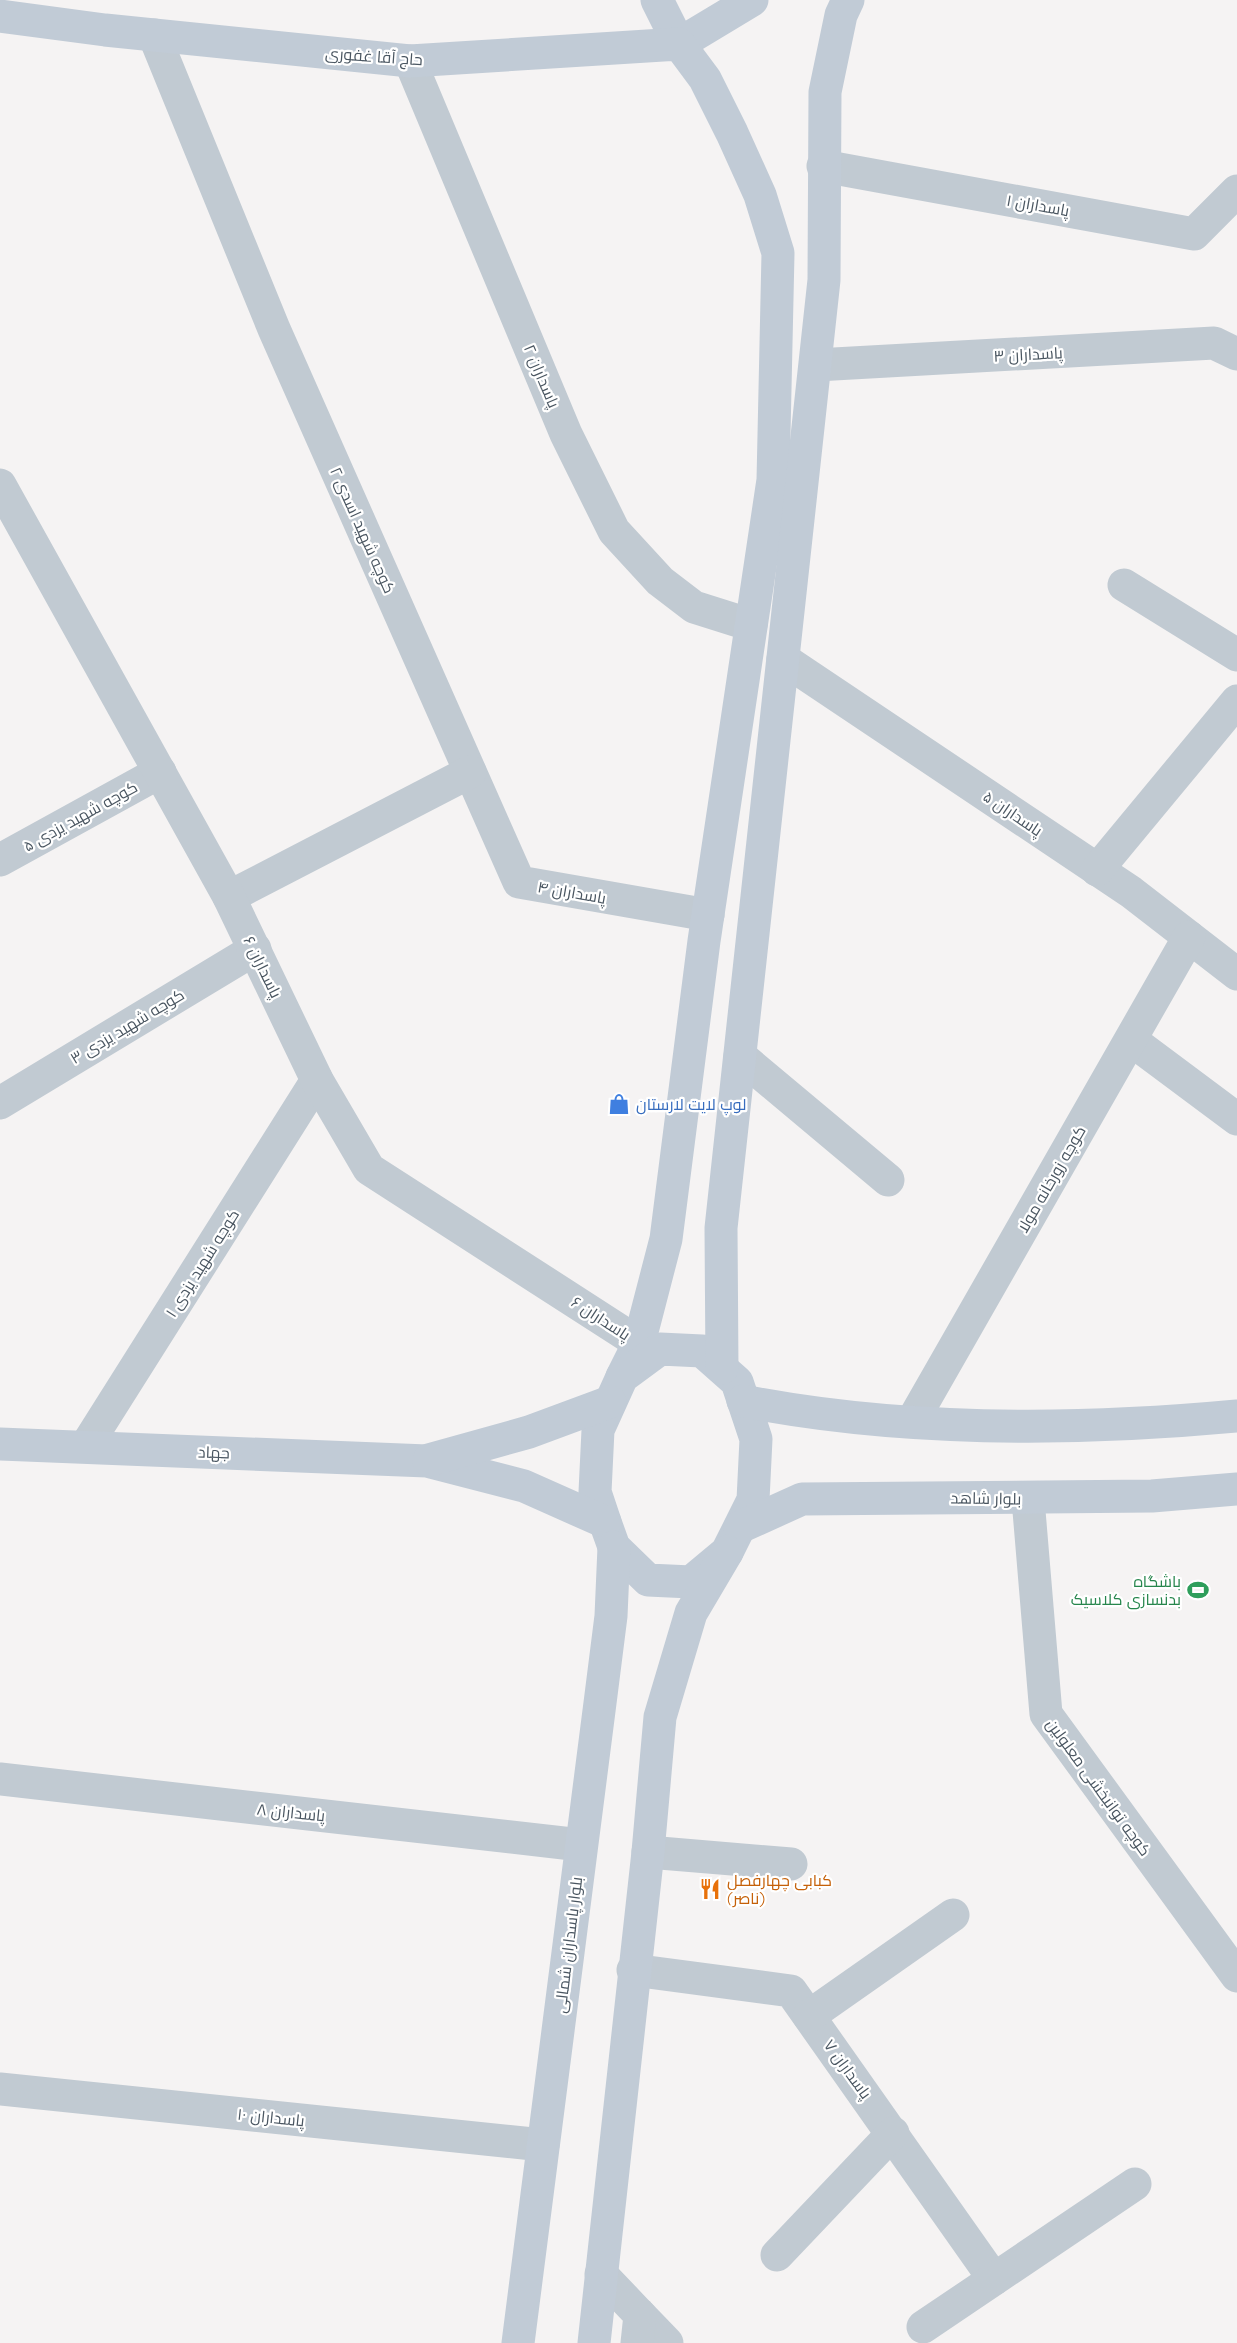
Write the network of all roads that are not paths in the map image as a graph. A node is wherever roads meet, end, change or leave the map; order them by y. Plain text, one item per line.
1 (29, 0) edge
2 (657, 0) edge
3 (752, 0) edge
4 (848, 0) edge
5 (0, 16) edge
6 (105, 30) junction
7 (154, 35) junction
8 (679, 44) junction
9 (410, 61) junction
10 (823, 166) junction
11 (1237, 191) edge
12 (1237, 354) edge
13 (816, 365) junction
14 (1, 490) edge
15 (1124, 585) dead end
16 (751, 625) junction
17 (1237, 655) edge
18 (783, 659) junction
19 (1237, 701) edge
20 (160, 772) junction
21 (471, 772) junction
22 (0, 860) edge
23 (1097, 870) junction
24 (229, 897) junction
25 (708, 915) junction
26 (1189, 938) junction
27 (255, 949) junction
28 (1237, 974) edge
29 (1131, 1040) junction
30 (740, 1056) junction
31 (317, 1080) junction
32 (0, 1102) edge
33 (1237, 1119) edge
34 (888, 1180) dead end
35 (639, 1343) junction
36 (722, 1368) junction
37 (616, 1390) junction
38 (743, 1401) junction
39 (1237, 1416) edge
40 (913, 1420) junction
41 (0, 1443) edge
42 (86, 1446) junction
43 (427, 1461) junction
44 (1237, 1489) edge
45 (1028, 1498) junction
46 (610, 1535) junction
47 (734, 1539) junction
48 (0, 1779) edge
49 (581, 1845) junction
50 (648, 1852) junction
51 (791, 1864) dead end
52 (953, 1915) dead end
53 (633, 1970) junction
54 (1237, 1976) edge
55 (809, 2016) junction
56 (0, 2090) edge
57 (893, 2133) junction
58 (543, 2145) junction
59 (1135, 2184) dead end
60 (777, 2255) dead end
61 (601, 2274) junction
62 (994, 2279) junction
63 (923, 2327) dead end
64 (638, 2329) edge
65 (518, 2343) edge
66 (594, 2343) edge
67 (667, 2343) edge

1 - 6 main road, حاج آقا غفوری
2 - 8 main road
3 - 8 main road
4 - 10 main road
5 - 6 main road, حاج آقا غفوری
6 - 7 main road, حاج آقا غفوری
7 - 9 main road, حاج آقا غفوری
7 - 21 street, کوچه شهید اسدی ۲
8 - 9 main road, حاج آقا غفوری
8 - 16 main road
9 - 16 street, پاسداران ۲
10 - 11 street, پاسداران ۱
10 - 13 main road
12 - 13 street, پاسداران ۳
13 - 18 main road
14 - 20 street, پاسداران ۶
15 - 17 street
16 - 25 main road
18 - 23 street, پاسداران ۵
18 - 30 main road
19 - 23 street
20 - 22 street, کوچه شهید یزدی ۵
20 - 24 street, پاسداران ۶
21 - 24 street
21 - 25 street, پاسداران ۴
23 - 26 street, پاسداران ۵
24 - 27 street, پاسداران ۶
25 - 35 main road
26 - 28 street, پاسداران ۵
26 - 29 street, کوچه زورخانه مولا
27 - 31 street, پاسداران ۶
27 - 32 street, کوچه شهید یزدی ۳
29 - 33 street
29 - 40 street, کوچه زورخانه مولا
30 - 34 street
30 - 36 main road
31 - 35 street, پاسداران ۶
31 - 42 street, کوچه شهید یزدی ۱
35 - 37 main road
36 - 37 main road
36 - 38 main road
37 - 43 main road, جهاد
37 - 46 main road
38 - 40 main road
38 - 47 main road
39 - 40 main road
41 - 42 main road, جهاد
42 - 43 main road, جهاد
43 - 46 main road, جهاد
44 - 45 main road, بلوار شاهد
45 - 47 main road, بلوار شاهد
45 - 54 street, کوچه توانبخشی معلولین
46 - 47 main road
46 - 49 main road, بلوار پاسداران شمالی
47 - 50 main road
48 - 49 street, پاسداران ۸
49 - 58 main road, بلوار پاسداران شمالی
50 - 51 street
50 - 53 main road
52 - 55 street
53 - 55 street, پاسداران ۷
53 - 61 main road
55 - 57 street, پاسداران ۷
56 - 58 street, پاسداران ۱۰
57 - 60 street
57 - 62 street, پاسداران ۷
58 - 65 main road, بلوار پاسداران شمالی
59 - 62 street
61 - 64 street
61 - 66 main road
62 - 63 street
64 - 67 street

